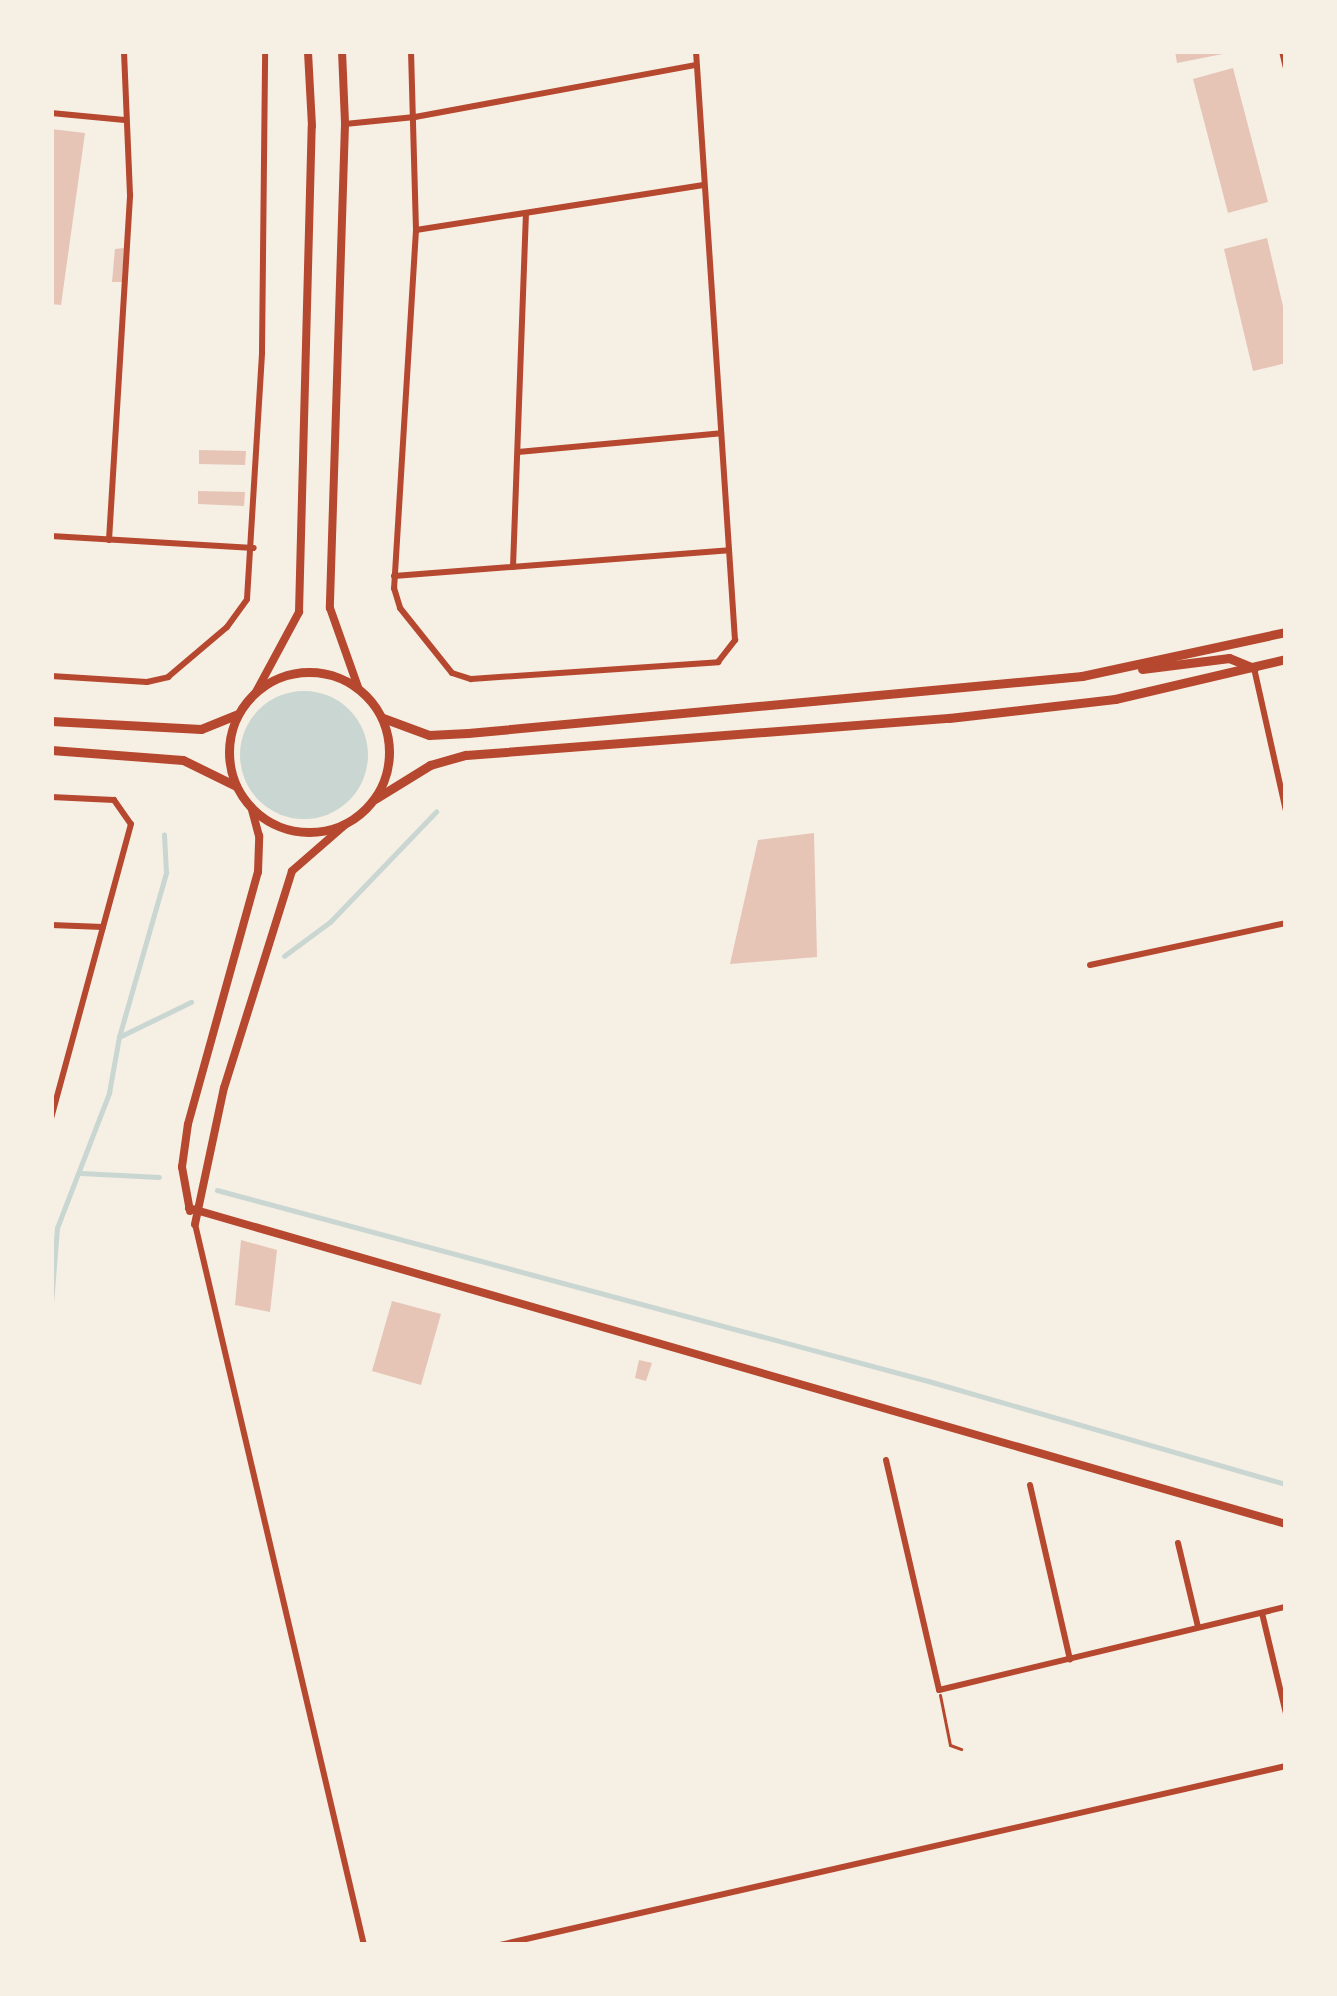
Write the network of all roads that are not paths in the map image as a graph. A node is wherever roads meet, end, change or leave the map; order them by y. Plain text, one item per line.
1 (124, 51) edge
2 (265, 51) edge
3 (308, 51) edge
4 (342, 51) edge
5 (411, 51) edge
6 (696, 51) edge
7 (1282, 51) edge
8 (697, 64) junction
9 (1286, 68) edge
10 (51, 113) edge
11 (415, 117) junction
12 (126, 120) junction
13 (345, 124) junction
14 (704, 184) junction
15 (526, 213) junction
16 (416, 230) junction
17 (721, 434) junction
18 (518, 452) junction
19 (51, 536) edge
20 (110, 540) junction
21 (254, 548) junction
22 (728, 550) junction
23 (513, 567) junction
24 (394, 576) junction
25 (1286, 632) edge
26 (1286, 659) edge
27 (1254, 668) junction
28 (51, 676) edge
29 (1082, 676) junction
30 (358, 687) junction
31 (256, 692) junction
32 (238, 715) junction
33 (382, 718) junction
34 (51, 722) edge
35 (51, 750) edge
36 (1286, 757) edge
37 (1274, 759) junction
38 (236, 786) junction
39 (51, 797) edge
40 (375, 799) junction
41 (252, 809) junction
42 (1286, 811) edge
43 (345, 825) junction
44 (1286, 923) edge
45 (51, 925) edge
46 (104, 927) junction
47 (1090, 965) dead end
48 (51, 1118) edge
49 (194, 1208) junction
50 (196, 1224) joint
51 (886, 1460) dead end
52 (1030, 1485) dead end
53 (1286, 1524) edge
54 (1178, 1543) dead end
55 (1286, 1607) edge
56 (1262, 1613) junction
57 (1198, 1628) junction
58 (1070, 1658) junction
59 (939, 1690) junction
60 (1286, 1714) edge
61 (962, 1749) dead end
62 (1286, 1766) edge
63 (364, 1945) edge
64 (500, 1945) edge

1 - 12 street
2 - 21 street
3 - 31 street
4 - 13 street
5 - 11 street
6 - 8 street
7 - 9 street
8 - 11 street
8 - 14 street
10 - 12 street
11 - 13 street
11 - 16 street
12 - 20 street
13 - 30 street
14 - 15 street
14 - 17 street
15 - 16 street
15 - 18 street
16 - 24 street
17 - 18 street
17 - 22 street
18 - 23 street
19 - 20 street
20 - 21 street
21 - 28 street
22 - 23 street
22 - 24 street
23 - 24 street
25 - 29 main road
26 - 27 main road
27 - 29 main road
27 - 37 street
27 - 40 main road
29 - 33 main road
30 - 31 main road
30 - 33 main road
31 - 32 main road
32 - 34 main road
32 - 38 main road
33 - 40 main road
35 - 38 main road
36 - 37 street
37 - 42 street
38 - 41 main road
39 - 46 street
40 - 43 main road
41 - 43 main road
41 - 49 street
43 - 49 street
44 - 47 street
45 - 46 street
46 - 48 street
49 - 50 street
49 - 53 street
50 - 63 street
51 - 59 street
52 - 58 street
54 - 57 street
55 - 56 street
56 - 57 street
56 - 60 street
57 - 58 street
58 - 59 street
59 - 61 lane
62 - 64 street

